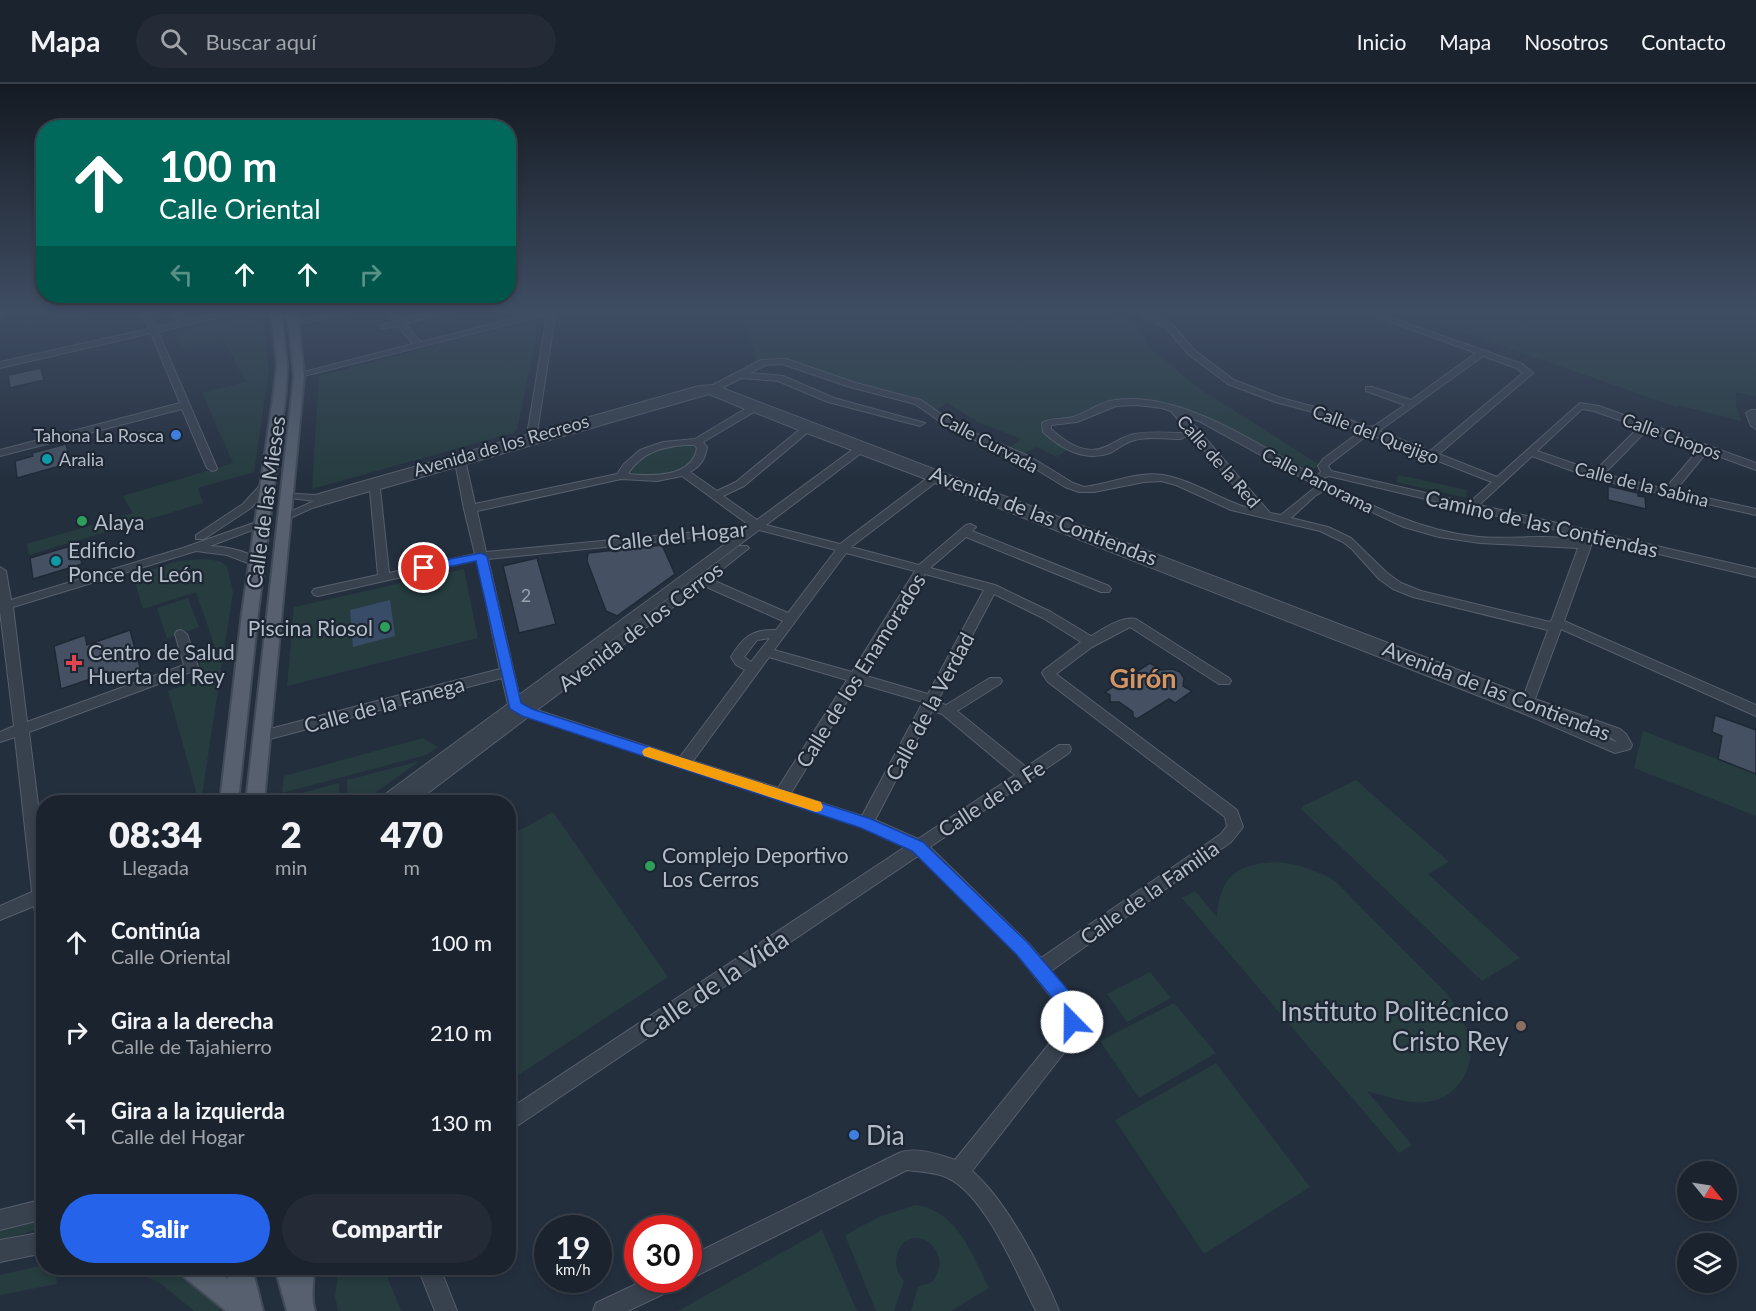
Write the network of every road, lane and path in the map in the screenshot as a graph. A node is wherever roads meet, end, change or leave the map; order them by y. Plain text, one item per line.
1 (169, 367) edge
2 (282, 367) edge
3 (285, 367) edge
4 (298, 367) edge
5 (332, 367) edge
6 (544, 367) edge
7 (755, 367) edge
8 (801, 367) edge
9 (1212, 367) edge
10 (1462, 367) edge
11 (1521, 367) edge
12 (742, 375) junction
13 (299, 376) junction
14 (712, 389) junction
15 (1369, 389) dead end
16 (280, 391) junction
17 (1412, 404) junction
18 (185, 405) junction
19 (1173, 407) junction
20 (753, 408) junction
21 (1756, 413) edge
22 (1204, 420) junction
23 (920, 423) dead end
24 (1188, 424) junction
25 (1645, 426) junction
26 (1756, 426) edge
27 (806, 429) junction
28 (1368, 430) junction
29 (1180, 436) dead end
30 (533, 439) junction
31 (697, 441) junction
32 (1705, 448) junction
33 (866, 450) junction
34 (1530, 452) junction
35 (0, 453) edge
36 (1432, 455) junction
37 (459, 460) junction
38 (1756, 467) edge
39 (212, 468) dead end
40 (683, 472) junction
41 (1327, 473) junction
42 (621, 476) junction
43 (1596, 476) junction
44 (933, 478) junction
45 (1498, 482) junction
46 (1321, 483) junction
47 (267, 484) junction
48 (375, 487) junction
49 (1668, 492) junction
50 (287, 495) junction
51 (717, 495) junction
52 (1471, 507) junction
53 (1754, 508) edge
54 (469, 509) junction
55 (1266, 515) junction
56 (285, 517) junction
57 (1282, 520) junction
58 (759, 522) junction
59 (262, 523) junction
60 (733, 536) junction
61 (200, 537) junction
62 (1587, 540) junction
63 (844, 547) junction
64 (187, 550) junction
65 (481, 556) junction
66 (257, 563) junction
67 (923, 568) junction
68 (0, 571) edge
69 (1756, 573) edge
70 (384, 577) junction
71 (702, 580) junction
72 (991, 588) junction
73 (1105, 589) dead end
74 (318, 592) dead end
75 (2, 603) edge
76 (790, 619) junction
77 (1555, 625) junction
78 (181, 634) dead end
79 (778, 634) junction
80 (1092, 643) junction
81 (766, 652) junction
82 (270, 658) junction
83 (753, 669) junction
84 (506, 672) junction
85 (855, 677) junction
86 (995, 681) dead end
87 (1224, 681) dead end
88 (931, 703) junction
89 (1526, 706) junction
90 (521, 709) junction
91 (947, 711) junction
92 (1756, 711) edge
93 (21, 729) junction
94 (262, 736) junction
95 (0, 737) edge
96 (235, 745) junction
97 (1064, 749) dead end
98 (683, 763) junction
99 (1025, 776) junction
100 (230, 795) edge
101 (236, 795) edge
102 (256, 795) edge
103 (396, 795) edge
104 (415, 795) edge
105 (782, 795) junction
106 (866, 824) junction
107 (918, 846) junction
108 (36, 854) edge
109 (36, 898) edge
110 (0, 913) edge
111 (1040, 969) junction
112 (516, 1117) edge
113 (958, 1172) junction
114 (36, 1211) edge
115 (0, 1220) edge
116 (36, 1244) edge
117 (0, 1251) edge
118 (702, 1262) edge
119 (202, 1275) edge
120 (240, 1275) edge
121 (290, 1275) edge
122 (302, 1275) edge
123 (432, 1275) edge
124 (641, 1293) edge
125 (300, 1307) edge
126 (248, 1311) edge
127 (446, 1311) edge
128 (604, 1311) edge
129 (1048, 1311) edge

1 - 18 street
2 - 16 main road, Calle de las Mieses
3 - 13 main road
4 - 13 main road, Calle de las Mieses
5 - 13 street
6 - 30 street
7 - 12 street, Calle Curvada
8 - 55 street, Calle Curvada
9 - 28 street, Calle del Quejigo
10 - 17 street
11 - 36 street
12 - 14 street, Calle Curvada
12 - 23 street
13 - 16 main road
13 - 50 main road, Calle de las Mieses
14 - 20 street, Avenida de las Contiendas
14 - 30 street, Avenida de los Recreos
14 - 33 street, Avenida de las Contiendas
15 - 17 street
16 - 47 main road, Calle de las Mieses
17 - 28 street
18 - 35 street
18 - 39 street
19 - 22 street, Calle Panorama
19 - 24 street, Calle de la Red
19 - 29 street, Calle Panorama
20 - 27 street, Avenida de las Contiendas
20 - 31 street
21 - 26 street
22 - 24 street
22 - 46 street, Calle Panorama
24 - 55 street, Calle de la Red
25 - 32 street, Calle Chopos
25 - 34 street, Calle Chopos
25 - 43 street
27 - 33 street, Avenida de las Contiendas
27 - 51 street
28 - 36 street, Calle del Quejigo
28 - 41 street
30 - 37 street, Avenida de los Recreos
31 - 40 street
31 - 42 street
32 - 38 street, Calle Chopos
32 - 49 street
33 - 44 street, Avenida de las Contiendas
33 - 58 street, Avenida de los Cerros
33 - 89 street, Avenida de las Contiendas
34 - 43 street, Calle de la Sabina
34 - 45 street
36 - 45 street, Calle del Quejigo
37 - 48 street, Avenida de los Recreos
37 - 50 street, Avenida de los Recreos
37 - 54 street
40 - 42 street
40 - 51 street
41 - 46 street
41 - 52 street, Camino de las Contiendas
42 - 54 street
43 - 49 street, Calle de la Sabina
44 - 63 street
44 - 89 street, Avenida de las Contiendas
45 - 52 street
46 - 57 street
46 - 62 street, Calle Panorama
47 - 59 main road, Calle de las Mieses
47 - 61 street
48 - 56 street, Avenida de los Recreos
48 - 70 street
49 - 53 street, Calle de la Sabina
50 - 56 main road, Calle de las Mieses
50 - 59 main road
51 - 58 street
52 - 62 street, Camino de las Contiendas
54 - 65 street
55 - 57 street, Calle Curvada
56 - 82 main road, Calle de las Mieses
57 - 77 street, Calle Curvada
58 - 60 street, Avenida de los Cerros
58 - 63 street, Calle del Hogar
58 - 71 street, Avenida de los Cerros
59 - 61 street
59 - 64 street
59 - 66 main road, Calle de las Mieses
59 - 82 main road
60 - 65 street, Calle del Hogar
60 - 90 street, Avenida de los Cerros
61 - 75 street
62 - 69 street, Camino de las Contiendas
62 - 77 street
63 - 67 street, Calle del Hogar
63 - 76 street
64 - 66 street
64 - 75 street
65 - 70 street, Calle del Hogar
65 - 84 street
66 - 96 main road, Calle de las Mieses
67 - 72 street, Calle del Hogar
67 - 73 street, Calle de los Enamorados
67 - 85 street, Calle de los Enamorados
68 - 75 street
70 - 74 street, Calle del Hogar
71 - 76 street
71 - 90 street, Avenida de los Cerros
72 - 80 street, Calle del Hogar
72 - 88 street, Calle de la Verdad
75 - 93 street
76 - 79 street
77 - 89 street
77 - 92 street, Calle Curvada
78 - 93 street
79 - 81 street
79 - 83 street
80 - 87 street
80 - 111 street, Calle de la Familia
81 - 83 street
81 - 85 street
82 - 94 main road, Calle de las Mieses
83 - 98 street
84 - 90 street
84 - 94 street, Calle de la Fanega
85 - 88 street
85 - 105 street, Calle de los Enamorados
86 - 91 street
88 - 91 street
88 - 106 street, Calle de la Verdad
89 - 89 street, Avenida de las Contiendas
90 - 98 street
90 - 103 street, Avenida de los Cerros
90 - 104 street, Avenida de los Cerros
91 - 99 street
93 - 95 street
93 - 108 street
94 - 102 main road, Calle de las Mieses
96 - 100 main road, Calle de las Mieses
96 - 101 main road
97 - 99 street, Calle de la Fe
98 - 105 street
99 - 107 street, Calle de la Fe
105 - 106 street
106 - 107 street
107 - 111 street
107 - 112 street, Calle de la Vida
109 - 110 street
111 - 113 street
113 - 118 street
113 - 129 street
114 - 115 street
116 - 117 street
119 - 126 main road
120 - 126 main road
121 - 125 main road
122 - 125 main road
123 - 127 street
124 - 128 street

